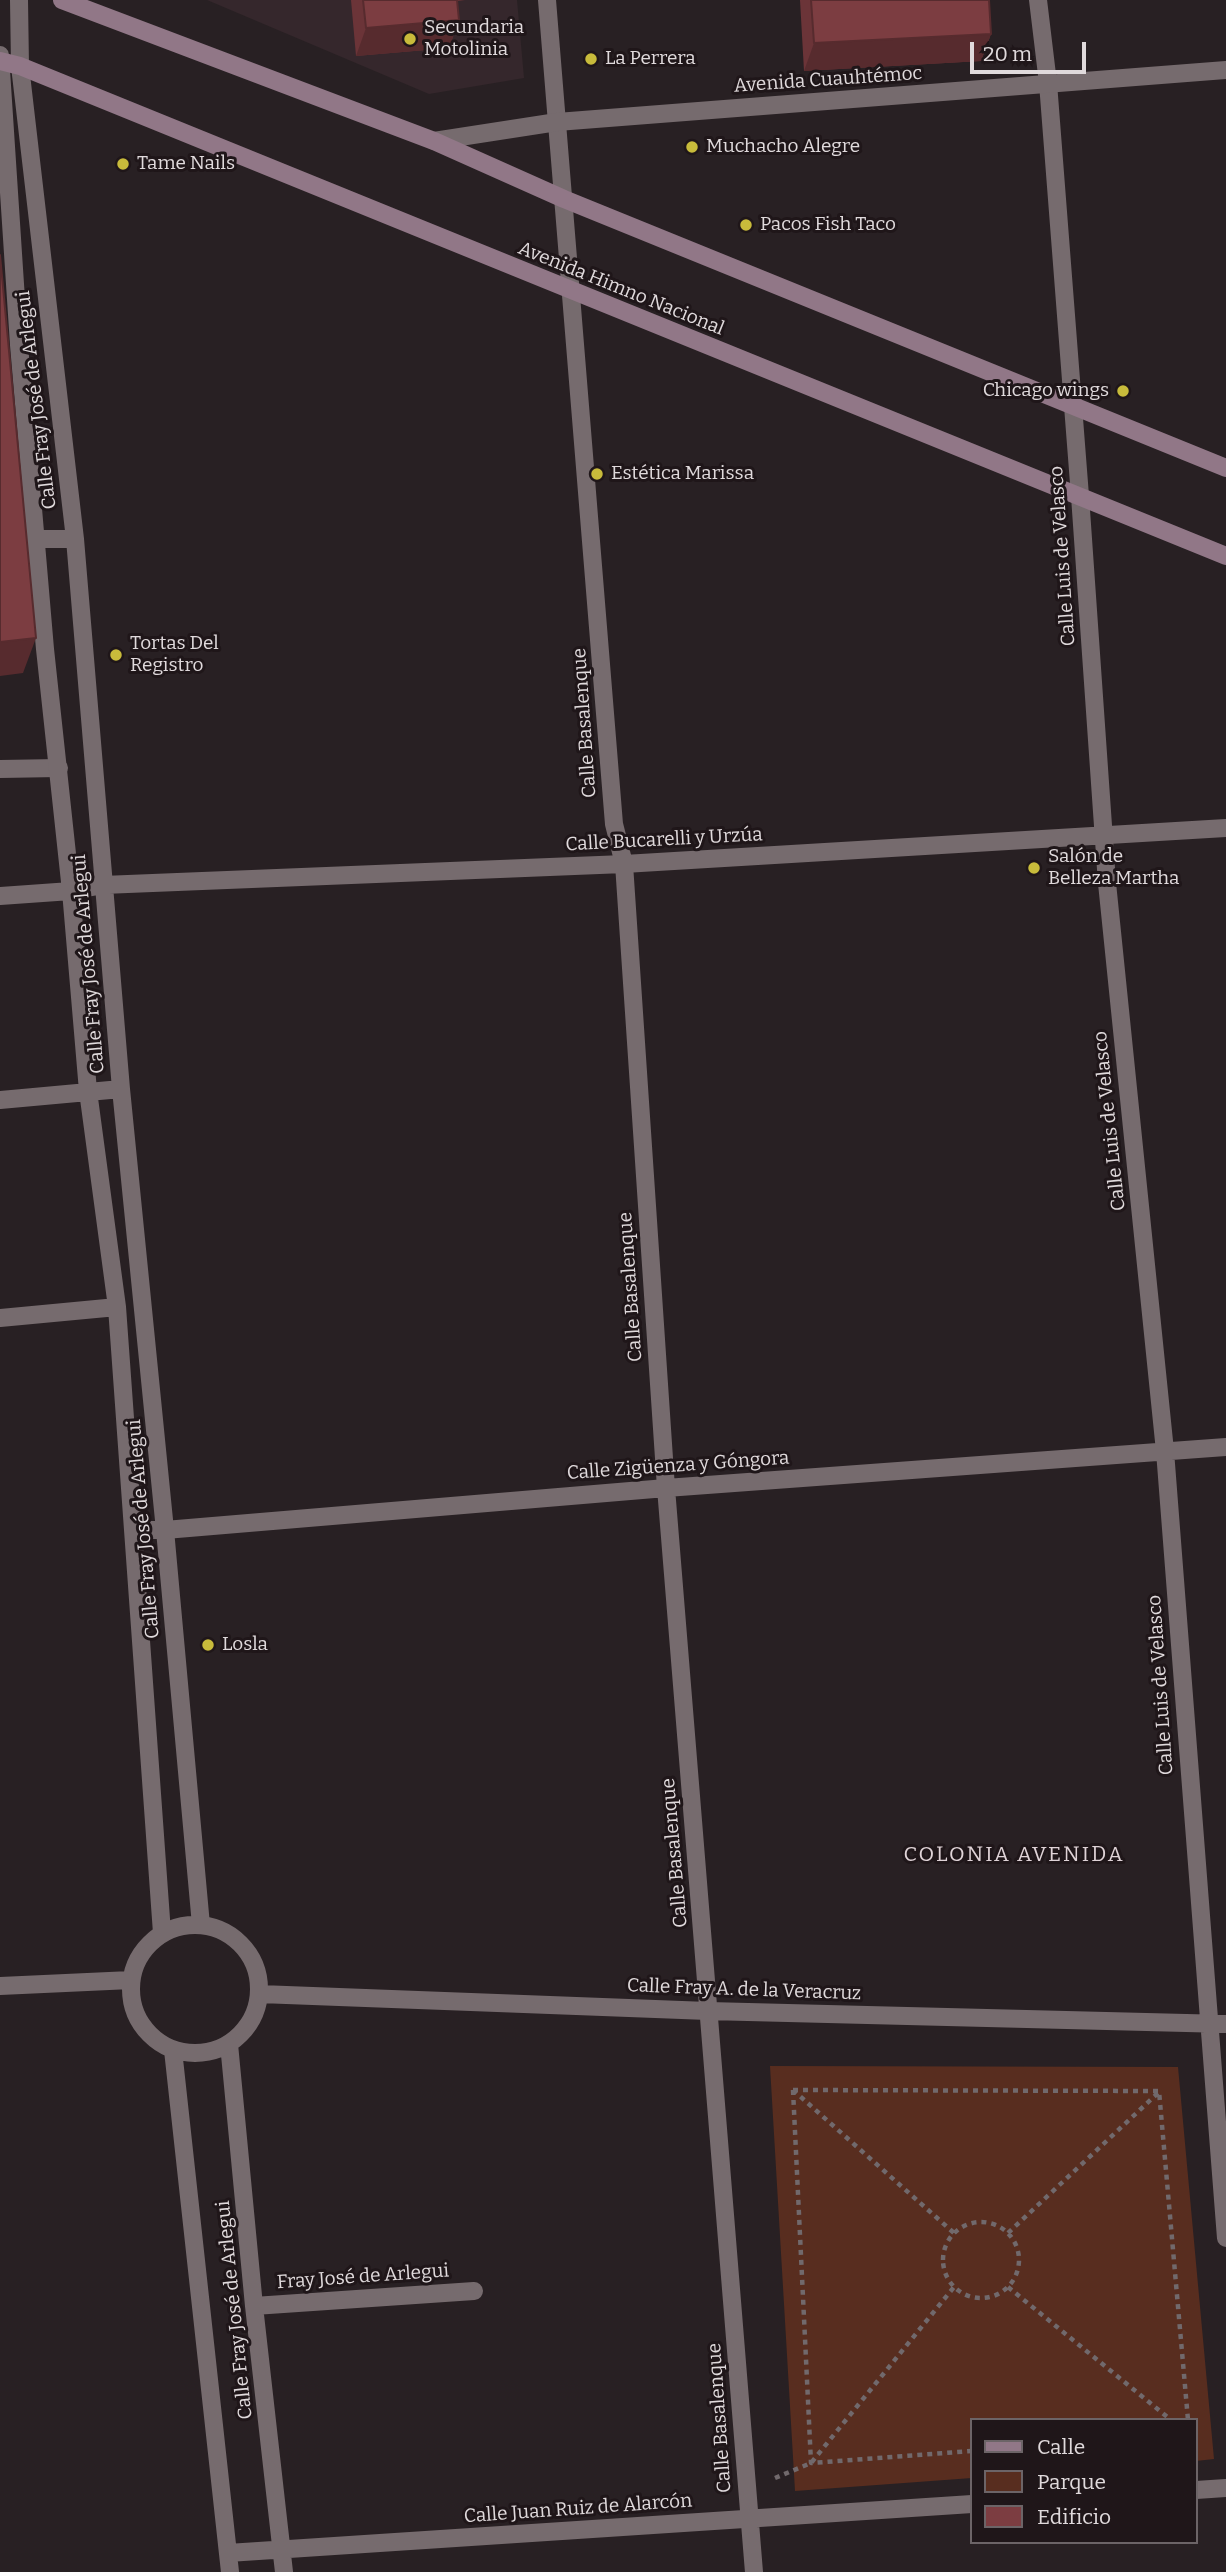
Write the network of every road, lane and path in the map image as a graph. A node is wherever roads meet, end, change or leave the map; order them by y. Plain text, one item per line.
1 (19, 0) edge
2 (62, 0) edge
3 (547, 0) edge
4 (1038, 0) edge
5 (0, 55) edge
6 (0, 61) edge
7 (20, 66) junction
8 (1226, 70) edge
9 (1048, 83) junction
10 (556, 122) junction
11 (434, 141) junction
12 (564, 199) junction
13 (572, 292) junction
14 (19, 345) junction
15 (51, 345) junction
16 (0, 347) edge
17 (1072, 404) junction
18 (1226, 468) edge
19 (1080, 496) junction
20 (37, 539) junction
21 (75, 539) junction
22 (1226, 556) edge
23 (45, 649) junction
24 (22, 650) edge
25 (59, 768) junction
26 (0, 769) edge
27 (1226, 828) edge
28 (1104, 837) junction
29 (624, 864) junction
30 (103, 885) junction
31 (71, 891) junction
32 (0, 896) edge
33 (121, 1089) junction
34 (88, 1091) junction
35 (0, 1100) edge
36 (117, 1307) junction
37 (0, 1318) edge
38 (1226, 1447) edge
39 (1165, 1451) junction
40 (666, 1488) junction
41 (133, 1530) junction
42 (166, 1530) junction
43 (201, 1925) junction
44 (162, 1933) junction
45 (131, 1980) junction
46 (0, 1986) edge
47 (260, 1994) junction
48 (708, 2011) junction
49 (1217, 2024) edge
50 (229, 2044) junction
51 (173, 2050) junction
52 (793, 2090) junction
53 (1159, 2091) junction
54 (954, 2233) junction
55 (1008, 2233) junction
56 (1226, 2238) edge
57 (954, 2287) junction
58 (1008, 2287) junction
59 (474, 2291) dead end
60 (254, 2306) junction
61 (1169, 2418) edge
62 (1188, 2418) edge
63 (970, 2451) edge
64 (811, 2463) junction
65 (1226, 2488) edge
66 (1198, 2490) edge
67 (747, 2491) junction
68 (970, 2504) edge
69 (748, 2519) junction
70 (282, 2550) junction
71 (228, 2553) junction
72 (230, 2572) edge
73 (284, 2572) edge
74 (754, 2572) edge

1 - 7 street, Calle Fray José de Arlegui
2 - 11 main road
3 - 10 street, Calle Basalenque
4 - 9 street, Calle Luis de Velasco
5 - 6 street, Calle Fray José de Arlegui
6 - 7 main road, Avenida Himno Nacional
6 - 14 street, Calle Fray José de Arlegui
7 - 13 main road, Avenida Himno Nacional
7 - 15 street, Calle Fray José de Arlegui
8 - 9 street, Avenida Cuauhtémoc
9 - 10 street, Avenida Cuauhtémoc
9 - 17 street, Calle Luis de Velasco
10 - 11 street, Avenida Cuauhtémoc
10 - 12 street, Calle Basalenque
11 - 12 main road
12 - 13 street, Calle Basalenque
12 - 17 main road
13 - 19 main road, Avenida Himno Nacional
13 - 29 street, Calle Basalenque
14 - 15 street
14 - 16 street
14 - 20 street, Calle Fray José de Arlegui
15 - 21 street, Calle Fray José de Arlegui
17 - 18 main road
17 - 19 street, Calle Luis de Velasco
19 - 22 main road, Avenida Himno Nacional
19 - 28 street, Calle Luis de Velasco
20 - 21 street
20 - 23 street, Calle Fray José de Arlegui
21 - 30 street, Calle Fray José de Arlegui
23 - 24 street
23 - 25 street, Calle Fray José de Arlegui
25 - 26 street
25 - 31 street, Calle Fray José de Arlegui
27 - 28 street, Calle Bucarelli y Urzúa
28 - 29 street, Calle Bucarelli y Urzúa
28 - 39 street, Calle Luis de Velasco
29 - 30 street, Calle Bucarelli y Urzúa
29 - 40 street, Calle Basalenque
30 - 31 street, Calle Bucarelli y Urzúa
30 - 33 street, Calle Fray José de Arlegui
31 - 32 street, Calle Bucarelli y Urzúa
31 - 34 street, Calle Fray José de Arlegui
33 - 34 street
33 - 42 street, Calle Fray José de Arlegui
34 - 35 street
34 - 36 street, Calle Fray José de Arlegui
36 - 37 street
36 - 41 street, Calle Fray José de Arlegui
38 - 39 street, Calle Zigüenza y Góngora
39 - 40 street, Calle Zigüenza y Góngora
39 - 49 street, Calle Luis de Velasco
40 - 42 street, Calle Zigüenza y Góngora
40 - 48 street, Calle Basalenque
41 - 42 street, Calle Zigüenza y Góngora
41 - 44 street, Calle Fray José de Arlegui
42 - 43 street, Calle Fray José de Arlegui
43 - 44 street
43 - 47 street
44 - 45 street
45 - 46 street
45 - 51 street
47 - 48 street, Calle Fray A. de la Veracruz
47 - 50 street
48 - 49 street, Calle Fray A. de la Veracruz
48 - 67 street, Calle Basalenque
49 - 56 street, Calle Luis de Velasco
50 - 51 street
50 - 60 street, Calle Fray José de Arlegui
51 - 71 street, Calle Fray José de Arlegui
52 - 53 path
52 - 54 path
52 - 64 path
53 - 55 path
53 - 62 path
54 - 55 path
54 - 57 path
55 - 58 path
57 - 58 path
57 - 64 path
58 - 61 path
59 - 60 street, Fray José de Arlegui
60 - 70 street, Calle Fray José de Arlegui
63 - 64 path
64 - 67 path
65 - 66 street
67 - 69 street, Calle Basalenque
68 - 69 street, Calle Juan Ruiz de Alarcón
69 - 70 street, Calle Juan Ruiz de Alarcón
69 - 74 street, Calle Basalenque
70 - 71 street, Calle Juan Ruiz de Alarcón
70 - 73 street, Calle Fray José de Arlegui
71 - 72 street, Calle Fray José de Arlegui

